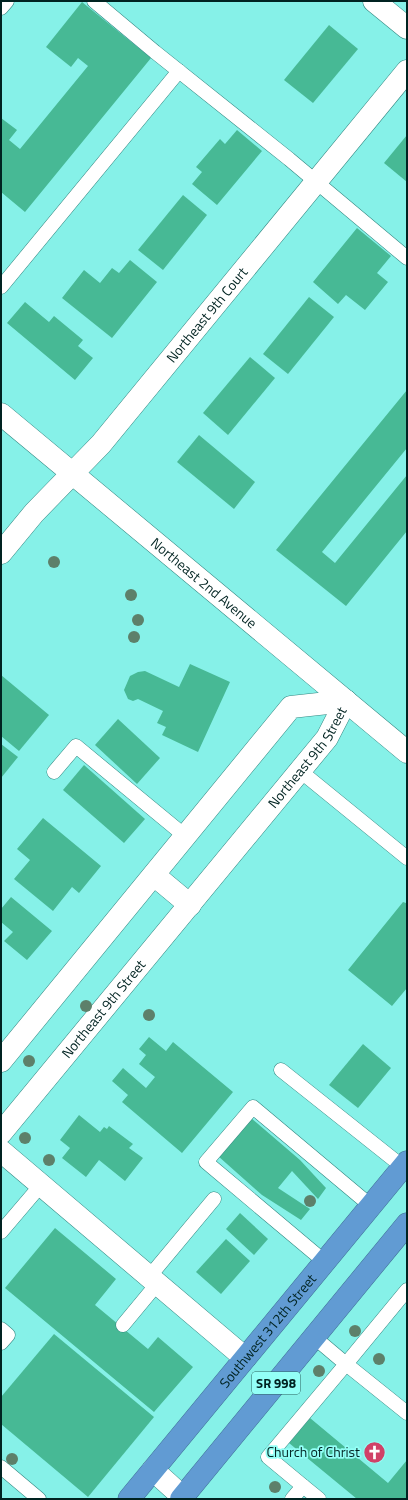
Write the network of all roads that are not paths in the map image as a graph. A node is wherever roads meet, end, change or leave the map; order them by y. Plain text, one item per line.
1 (7, 1) edge
2 (94, 1) edge
3 (374, 1) edge
4 (1, 8) edge
5 (407, 28) edge
6 (178, 71) junction
7 (407, 71) edge
8 (316, 182) junction
9 (407, 258) edge
10 (1, 288) edge
11 (1, 414) edge
12 (73, 474) junction
13 (1, 553) edge
14 (346, 701) junction
15 (407, 752) edge
16 (299, 770) junction
17 (54, 772) dead end
18 (185, 836) junction
19 (406, 854) edge
20 (154, 875) junction
21 (190, 905) junction
22 (1, 1061) edge
23 (281, 1070) dead end
24 (1, 1133) edge
25 (1, 1151) edge
26 (405, 1164) edge
27 (41, 1185) junction
28 (214, 1199) dead end
29 (371, 1206) junction
30 (407, 1224) edge
31 (1, 1232) edge
32 (325, 1262) junction
33 (153, 1280) junction
34 (407, 1290) edge
35 (123, 1325) dead end
36 (1, 1329) edge
37 (314, 1337) junction
38 (1, 1343) edge
39 (245, 1358) junction
40 (346, 1364) junction
41 (407, 1413) edge
42 (1, 1467) edge
43 (153, 1470) junction
44 (303, 1486) junction
45 (183, 1498) edge
46 (39, 1499) edge
47 (129, 1499) edge
48 (292, 1499) edge
49 (319, 1499) edge

1 - 4 lane
2 - 6 lane
3 - 5 street
6 - 8 lane
6 - 10 lane
7 - 8 street, Northeast 9th Court
8 - 9 lane
8 - 12 street, Northeast 9th Court
11 - 12 street, Northeast 2nd Avenue
12 - 13 street, Northeast 9th Court
12 - 14 street, Northeast 2nd Avenue
14 - 15 street, Northeast 2nd Avenue
14 - 16 street, Northeast 9th Street
14 - 18 street, Northeast 9th Street
16 - 19 lane
16 - 21 street, Northeast 9th Street
17 - 18 lane
18 - 20 street, Northeast 9th Street
20 - 21 street
20 - 22 street, Northeast 9th Street
21 - 24 street, Northeast 9th Street
23 - 26 lane
25 - 27 street
26 - 29 highway, Southwest 312th Street / SR 998
27 - 31 lane
27 - 33 street
28 - 33 lane
29 - 32 highway, Southwest 312th Street / SR 998
29 - 32 lane
30 - 37 highway, SR 998
32 - 39 highway, Southwest 312th Street / SR 998
33 - 35 lane
33 - 39 street
34 - 40 lane
36 - 38 lane
37 - 40 lane
37 - 45 highway, SR 998
39 - 43 highway, Southwest 312th Street / SR 998
40 - 41 lane
40 - 44 lane
42 - 46 lane
43 - 45 street
43 - 47 highway, Southwest 312th Street / SR 998
44 - 48 lane
44 - 49 lane

